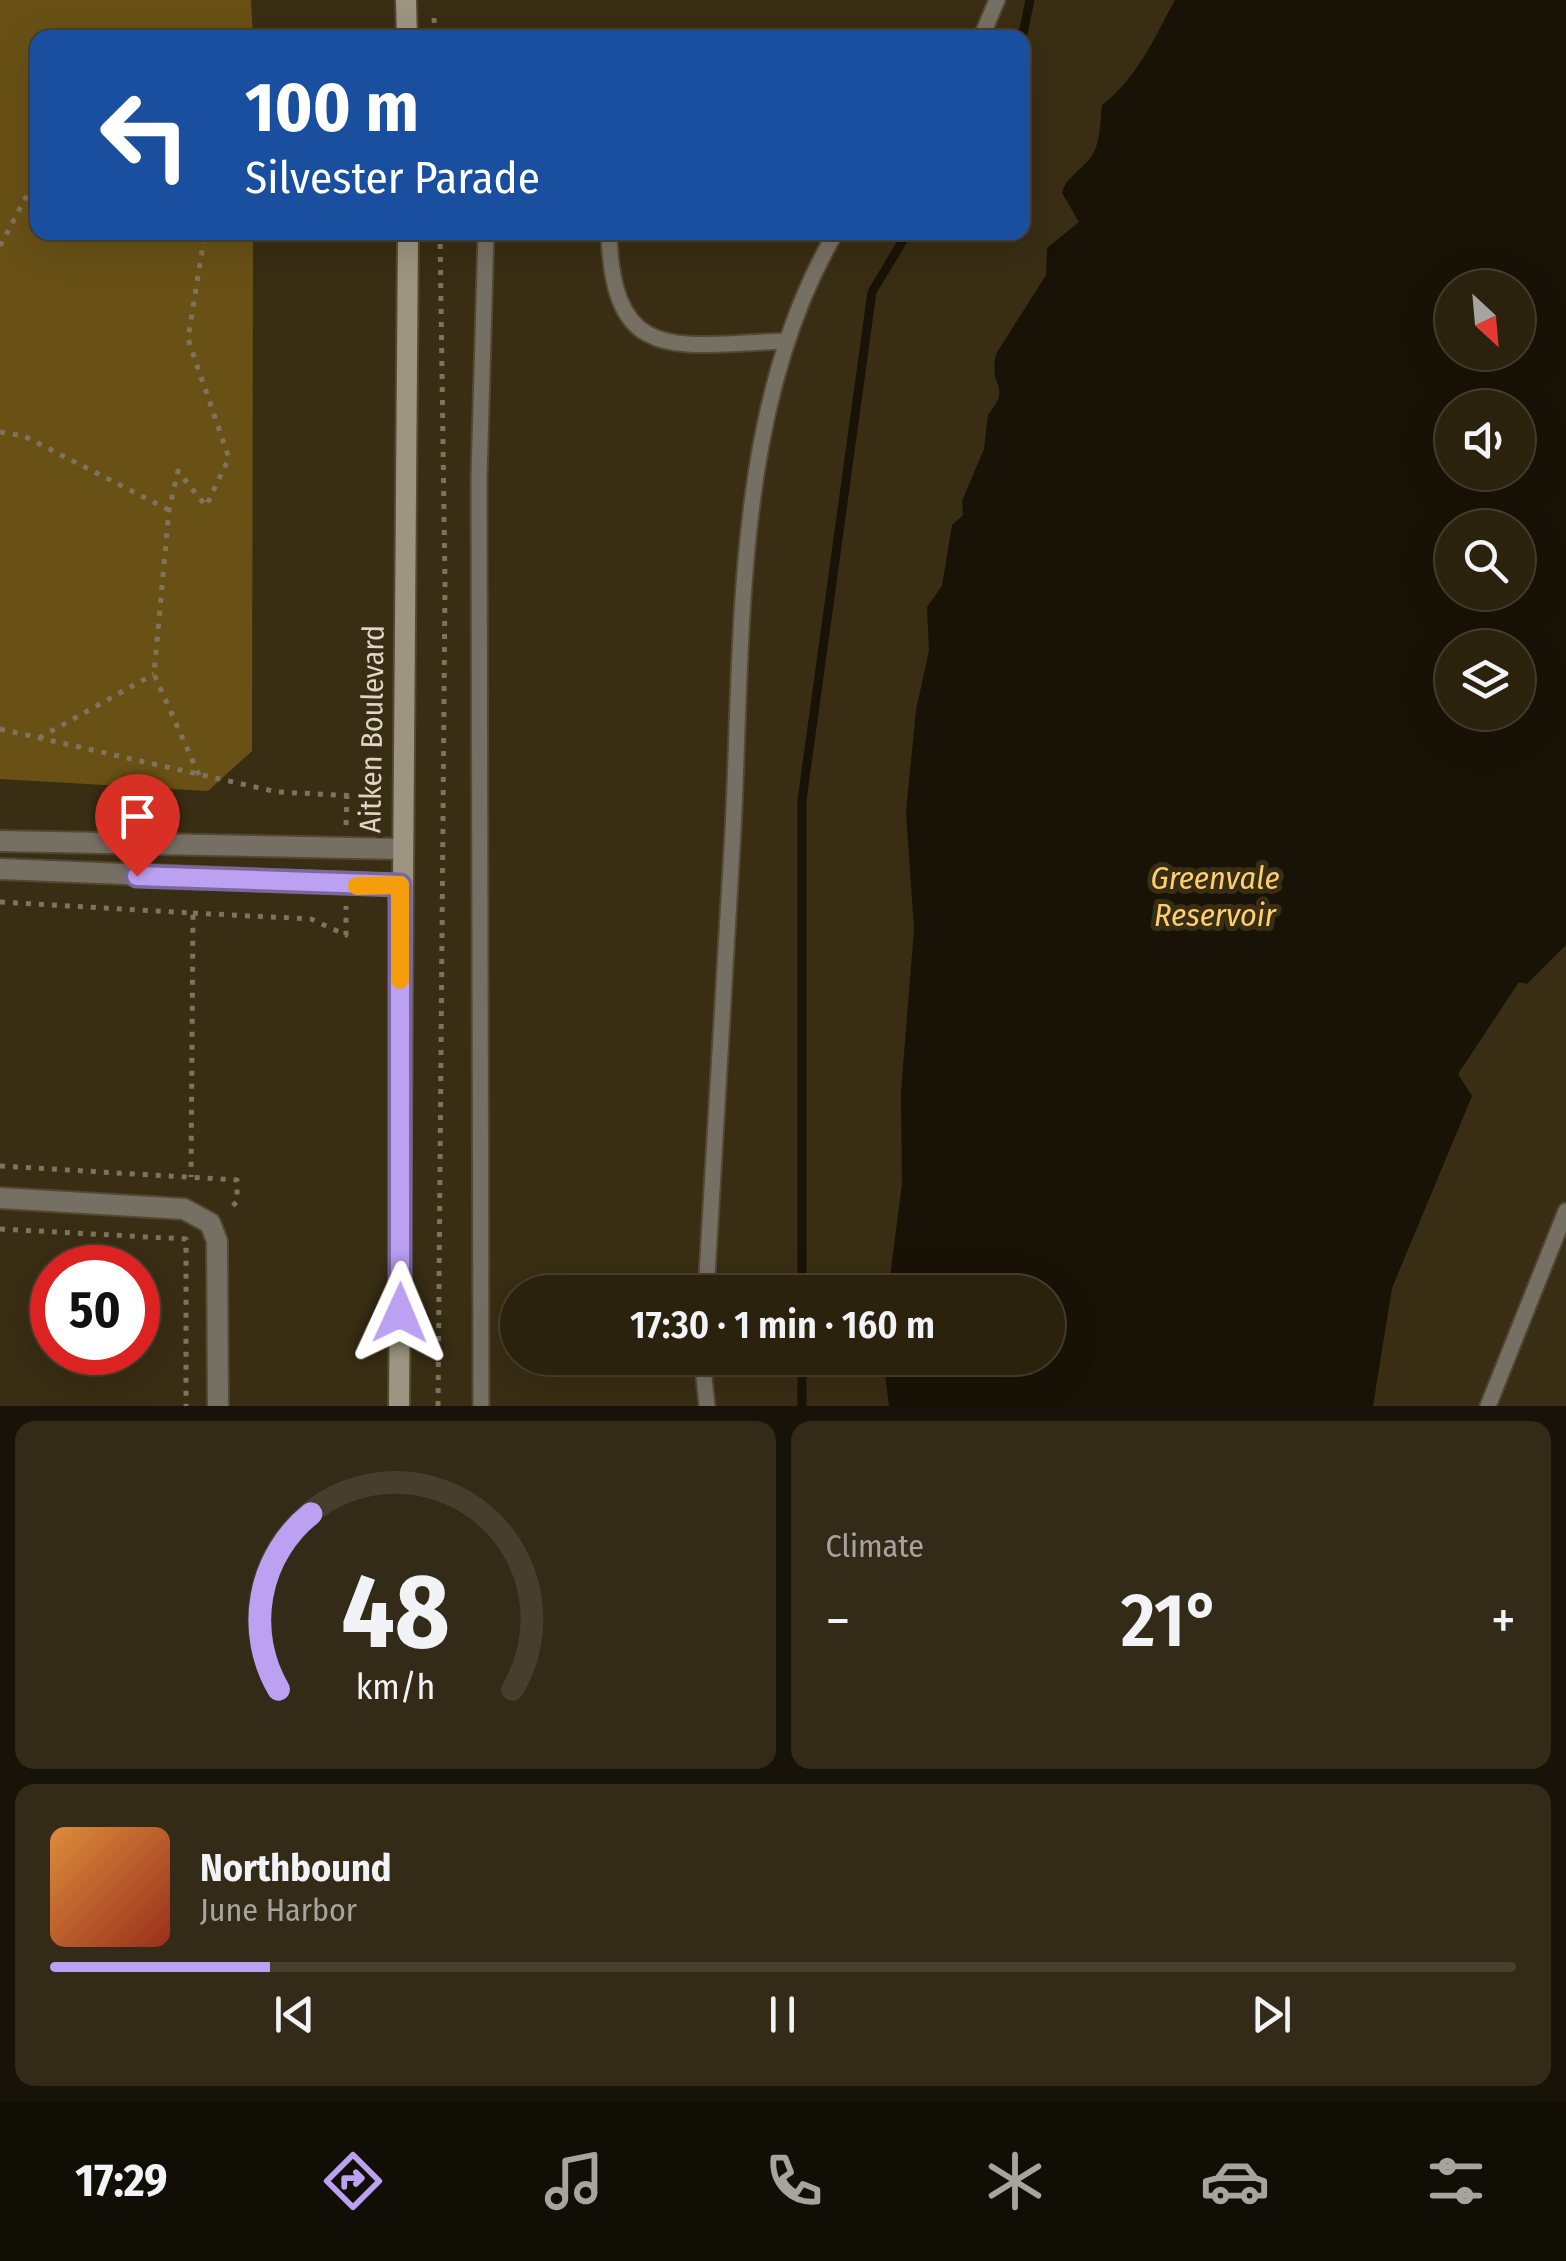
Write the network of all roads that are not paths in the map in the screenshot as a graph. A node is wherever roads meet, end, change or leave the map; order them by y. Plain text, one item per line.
1 (406, 0) edge
2 (996, 0) edge
3 (407, 30) edge
4 (984, 30) edge
5 (408, 240) edge
6 (486, 240) edge
7 (609, 240) edge
8 (831, 240) edge
9 (786, 341) junction
10 (0, 841) edge
11 (401, 849) junction
12 (0, 869) edge
13 (400, 885) junction
14 (0, 1198) edge
15 (1566, 1210) edge
16 (707, 1275) edge
17 (704, 1375) edge
18 (218, 1406) edge
19 (399, 1406) edge
20 (481, 1406) edge
21 (708, 1406) edge
22 (1488, 1406) edge

1 - 3 main road
2 - 4 lane
5 - 11 main road, Aitken Boulevard
6 - 20 lane
7 - 9 lane
8 - 9 lane
9 - 16 lane
10 - 11 street
11 - 13 main road, Aitken Boulevard
12 - 13 street
13 - 19 main road, Aitken Boulevard
14 - 18 street
15 - 22 lane
17 - 21 lane

